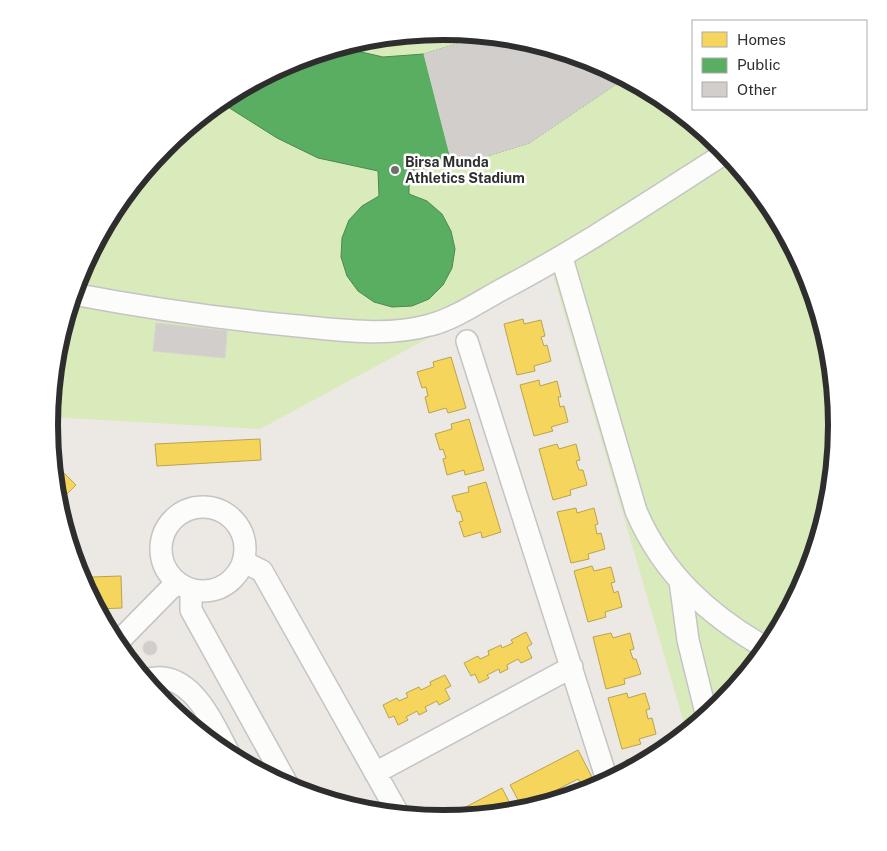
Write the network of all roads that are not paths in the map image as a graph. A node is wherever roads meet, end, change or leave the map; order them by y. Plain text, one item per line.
1 (720, 157) edge
2 (562, 258) junction
3 (81, 295) edge
4 (467, 341) dead end
5 (244, 562) junction
6 (680, 581) junction
7 (184, 587) junction
8 (122, 639) edge
9 (761, 644) edge
10 (572, 668) junction
11 (152, 678) edge
12 (705, 708) edge
13 (209, 731) edge
14 (375, 772) junction
15 (606, 775) edge
16 (283, 776) edge
17 (395, 808) edge

1 - 2 lane
2 - 3 lane
2 - 6 lane
4 - 10 lane
5 - 7 lane
5 - 7 lane
5 - 14 lane
6 - 9 lane
6 - 12 lane
7 - 8 lane
7 - 16 lane
10 - 14 lane
10 - 15 lane
11 - 13 lane
14 - 17 lane

